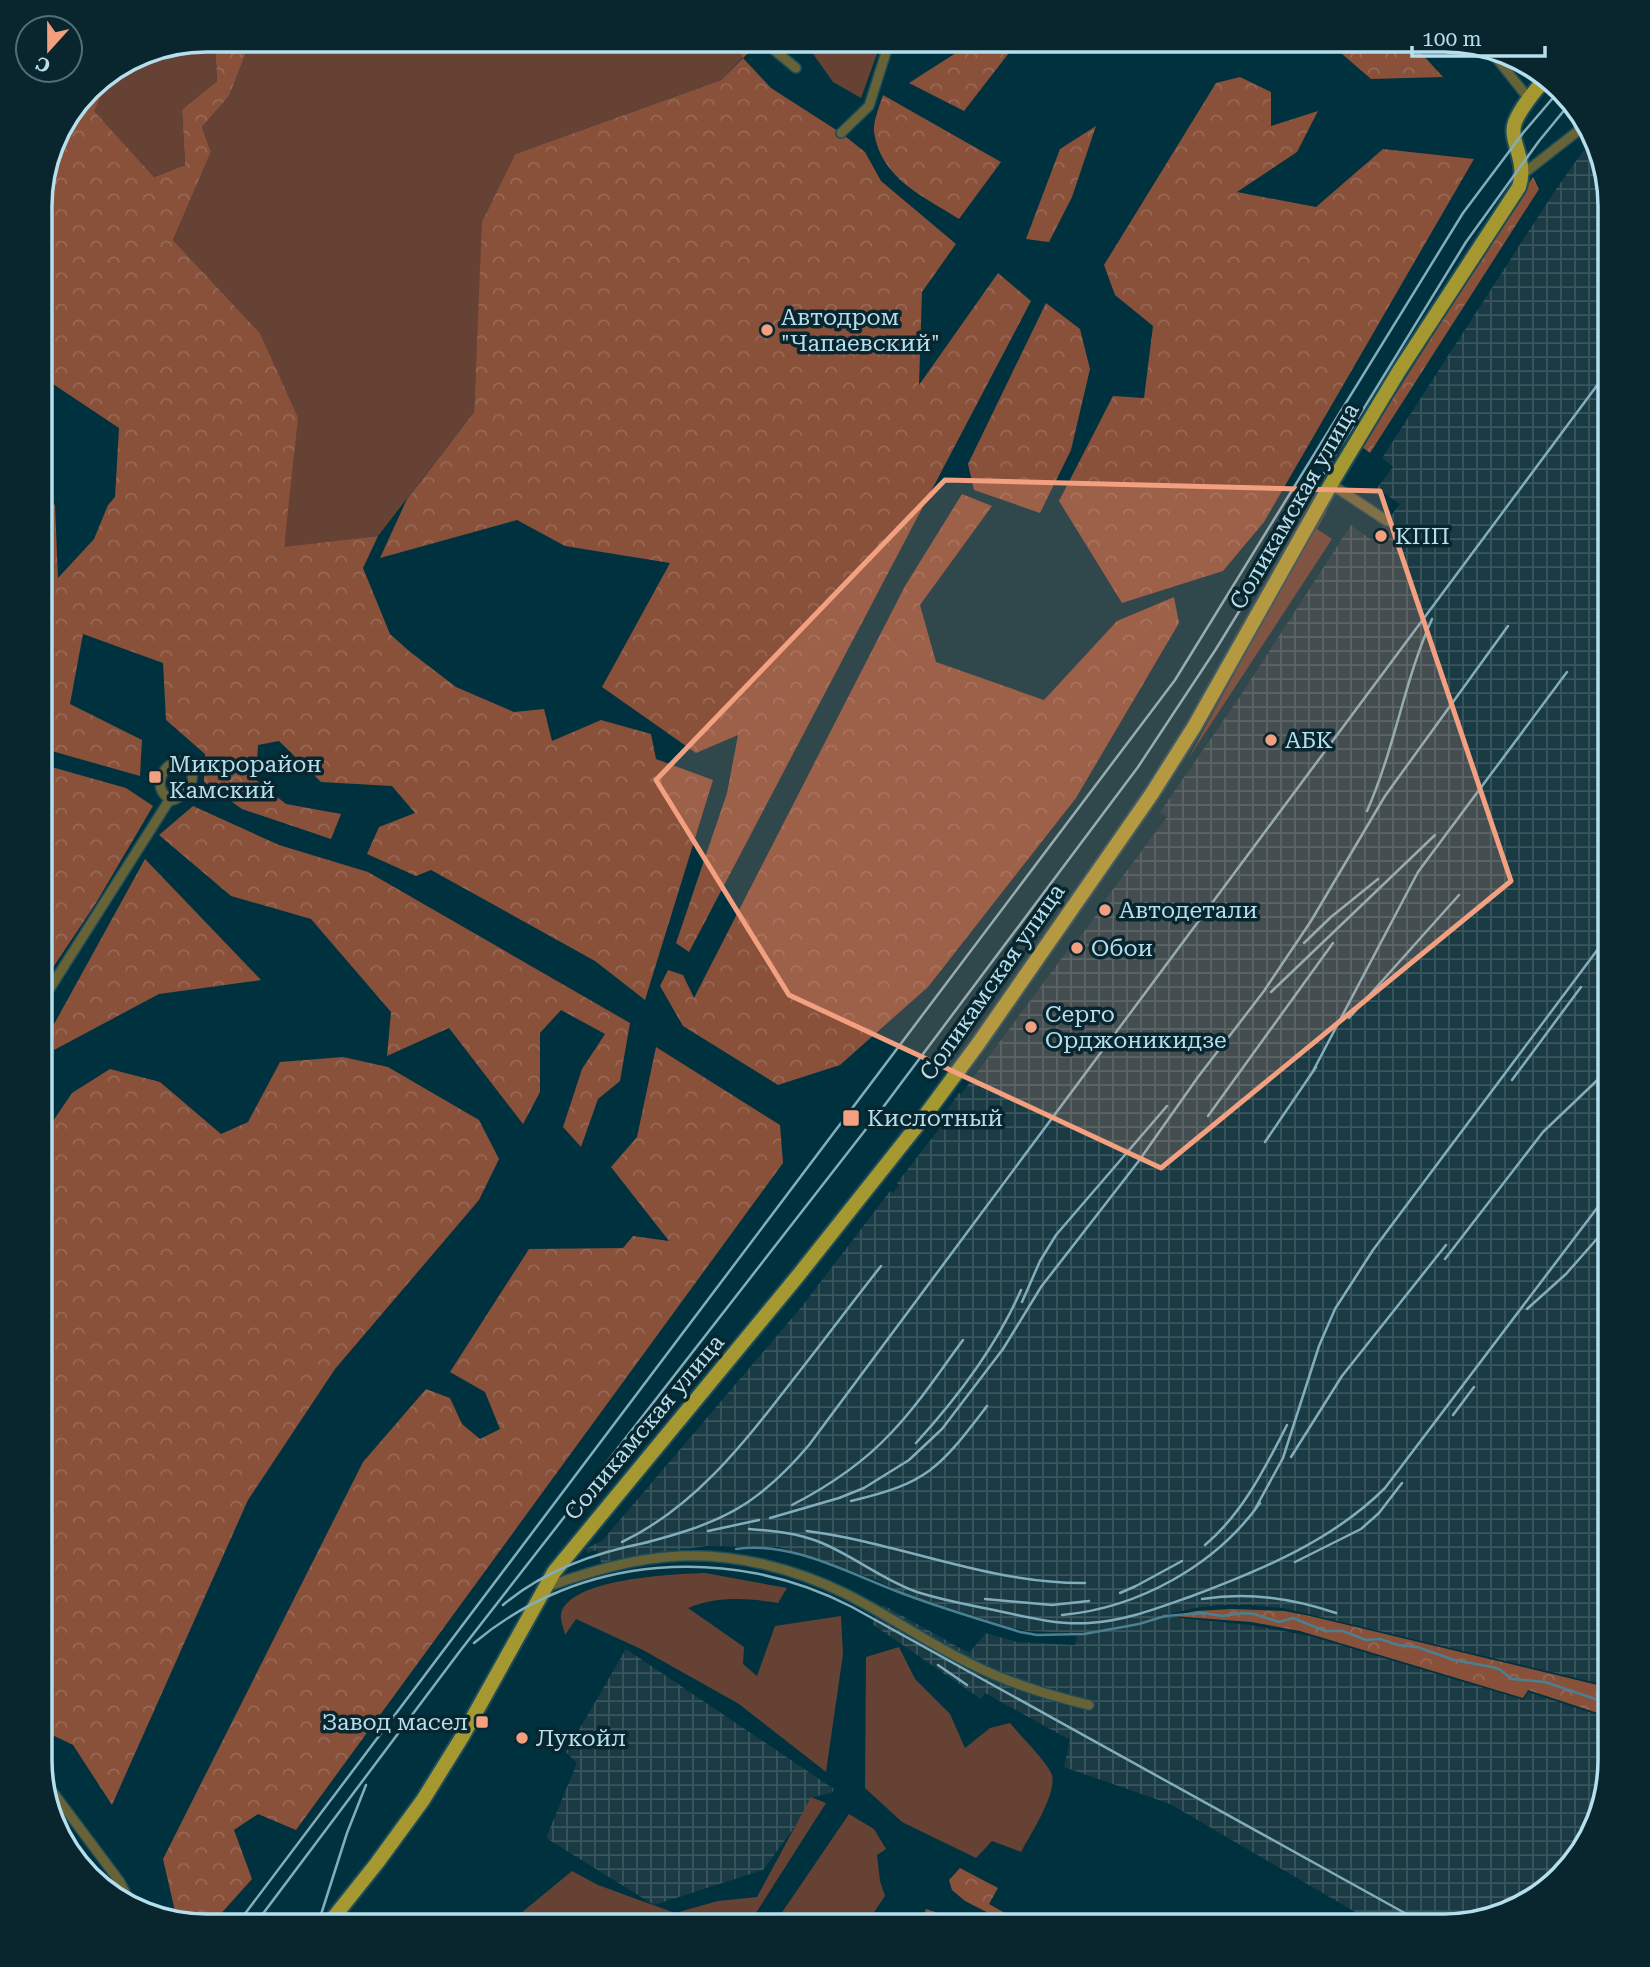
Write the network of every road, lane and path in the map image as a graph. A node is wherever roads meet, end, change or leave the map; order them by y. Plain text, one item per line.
1 (778, 53) edge
2 (886, 53) edge
3 (1501, 64) edge
4 (796, 68) dead end
5 (1539, 86) edge
6 (1529, 99) junction
7 (1577, 131) edge
8 (841, 133) dead end
9 (1523, 174) junction
10 (1331, 484) junction
11 (1387, 521) dead end
12 (170, 799) junction
13 (52, 984) edge
14 (544, 1587) junction
15 (1089, 1705) dead end
16 (58, 1799) edge
17 (120, 1888) edge
18 (336, 1914) edge

1 - 4 street
2 - 8 street
3 - 6 street
5 - 6 main road
6 - 9 main road
7 - 9 street
9 - 10 main road, Соликамская улица
10 - 11 street
10 - 14 main road, Соликамская улица
12 - 12 street
12 - 13 street
14 - 15 street
14 - 18 main road, Соликамская улица
16 - 17 street

